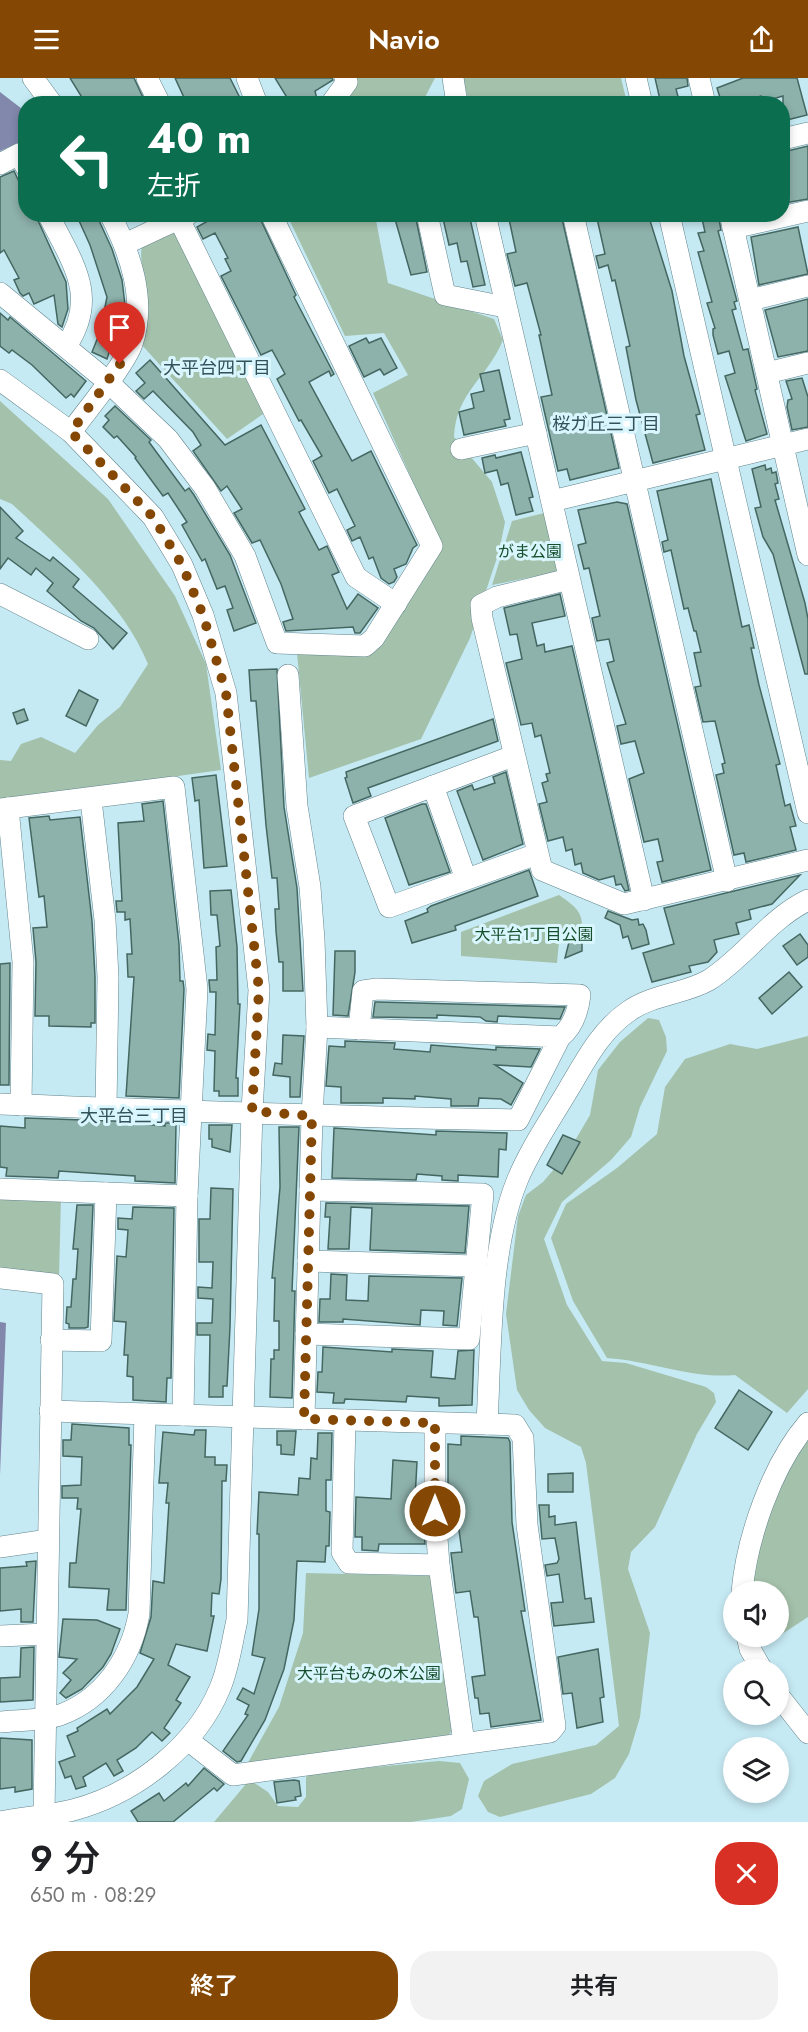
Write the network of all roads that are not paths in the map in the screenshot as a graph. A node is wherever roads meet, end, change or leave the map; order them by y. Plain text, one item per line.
1 (33, 78) edge
2 (147, 78) edge
3 (247, 78) edge
4 (345, 78) edge
5 (636, 78) edge
6 (704, 79) edge
7 (46, 96) edge
8 (156, 96) edge
9 (254, 96) edge
10 (337, 96) edge
11 (640, 96) edge
12 (705, 96) edge
13 (808, 133) edge
14 (790, 137) edge
15 (18, 155) edge
16 (0, 164) edge
17 (808, 212) edge
18 (790, 214) edge
19 (52, 222) edge
20 (114, 222) edge
21 (173, 222) edge
22 (186, 222) edge
23 (275, 222) edge
24 (429, 222) edge
25 (487, 222) edge
26 (575, 222) edge
27 (671, 222) edge
28 (732, 222) edge
29 (125, 244) junction
30 (808, 286) edge
31 (0, 293) edge
32 (750, 300) junction
33 (506, 307) junction
34 (66, 346) junction
35 (808, 363) edge
36 (767, 373) junction
37 (0, 380) edge
38 (107, 381) junction
39 (71, 432) junction
40 (536, 433) junction
41 (808, 439) edge
42 (784, 445) junction
43 (461, 449) dead end
44 (725, 458) junction
45 (634, 480) junction
46 (802, 496) edge
47 (552, 501) junction
48 (808, 555) edge
49 (569, 579) junction
50 (0, 594) edge
51 (396, 604) junction
52 (88, 639) dead end
53 (288, 675) dead end
54 (513, 756) junction
55 (433, 786) junction
56 (91, 800) junction
57 (4, 809) edge
58 (808, 813) edge
59 (537, 854) junction
60 (808, 860) edge
61 (466, 879) junction
62 (727, 881) junction
63 (644, 900) junction
64 (808, 900) edge
65 (317, 1027) junction
66 (359, 1029) junction
67 (560, 1037) junction
68 (0, 1104) edge
69 (21, 1105) junction
70 (106, 1109) junction
71 (190, 1110) junction
72 (252, 1111) junction
73 (312, 1116) junction
74 (0, 1189) edge
75 (310, 1190) junction
76 (106, 1193) junction
77 (187, 1196) junction
78 (308, 1261) junction
79 (475, 1266) junction
80 (0, 1278) edge
81 (306, 1334) junction
82 (51, 1340) junction
83 (50, 1411) junction
84 (145, 1414) junction
85 (183, 1415) junction
86 (242, 1417) junction
87 (304, 1419) junction
88 (345, 1420) junction
89 (435, 1423) junction
90 (808, 1423) edge
91 (487, 1424) junction
92 (48, 1540) junction
93 (0, 1547) edge
94 (439, 1565) junction
95 (743, 1581) edge
96 (46, 1634) junction
97 (0, 1636) edge
98 (789, 1709) edge
99 (45, 1718) junction
100 (0, 1722) edge
101 (808, 1733) edge
102 (189, 1741) junction
103 (464, 1743) junction
104 (44, 1813) junction
105 (0, 1822) edge

1 - 7 street
2 - 8 street
3 - 9 street
4 - 10 street
5 - 11 street
6 - 12 street
13 - 14 street
15 - 16 street
17 - 18 street
19 - 34 street
20 - 29 street
21 - 29 street
22 - 51 street
23 - 51 street
24 - 33 street
25 - 33 street
26 - 45 street
27 - 44 street
28 - 32 street
29 - 38 street
30 - 32 street
31 - 34 street
32 - 36 street
33 - 40 street
34 - 38 street
35 - 36 street
36 - 42 street
37 - 39 street
38 - 39 street
38 - 51 street
39 - 72 street
40 - 43 street
40 - 47 street
41 - 42 street
42 - 44 street
42 - 46 street
44 - 45 street
44 - 58 street
45 - 47 street
45 - 62 street
46 - 48 street
47 - 49 street
49 - 54 street
49 - 63 street
50 - 52 street
53 - 65 street
54 - 55 street
54 - 59 street
55 - 61 street
55 - 61 street
56 - 57 street
56 - 70 street
56 - 71 street
57 - 69 street
59 - 61 street
59 - 63 street
60 - 62 street
62 - 63 street
64 - 91 street
65 - 66 street
65 - 73 street
66 - 67 street
66 - 67 street
67 - 73 street
68 - 69 street
69 - 70 street
70 - 71 street
71 - 72 street
71 - 77 street
72 - 73 street
72 - 86 street
73 - 75 street
74 - 76 street
75 - 78 street
75 - 79 street
76 - 77 street
76 - 82 street
77 - 85 street
78 - 79 street
78 - 81 street
79 - 81 street
80 - 82 street
81 - 87 street
82 - 83 street
83 - 84 street
83 - 92 street
84 - 85 street
84 - 99 street
85 - 86 street
86 - 87 street
86 - 102 street
87 - 88 street
88 - 89 street
88 - 94 street
89 - 91 street
89 - 94 street
90 - 95 street
91 - 103 street
92 - 93 street
92 - 96 street
94 - 103 street
96 - 97 street
96 - 99 street
98 - 101 street
99 - 100 street
99 - 104 street
102 - 103 street
102 - 104 street
104 - 105 street

